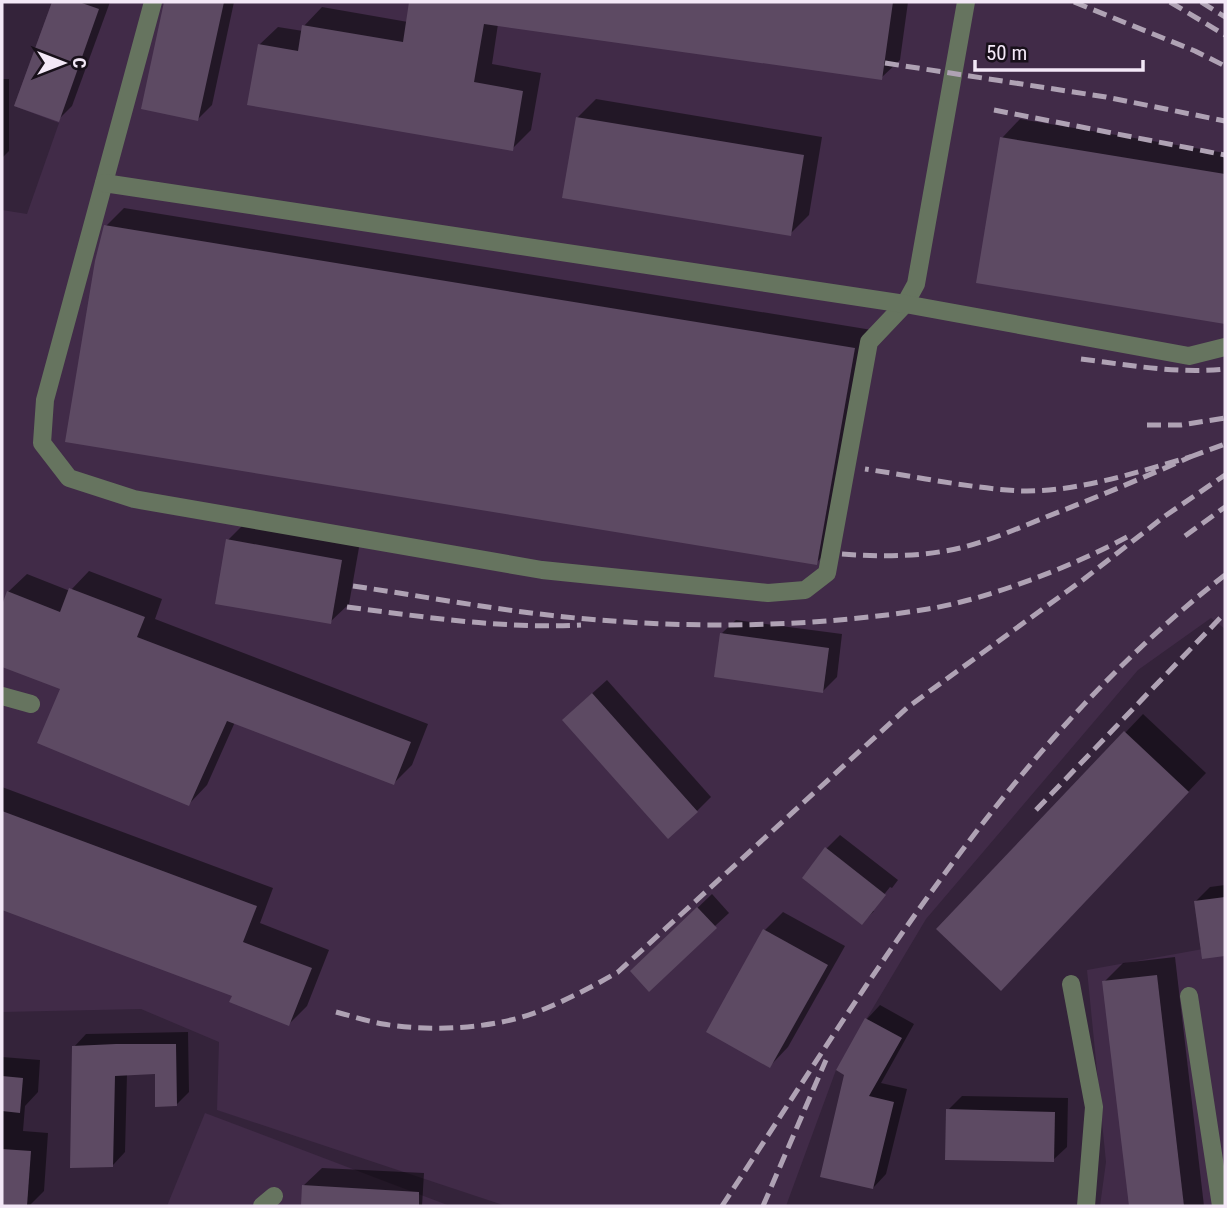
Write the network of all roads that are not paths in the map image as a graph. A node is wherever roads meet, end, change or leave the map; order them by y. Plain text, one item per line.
1 (153, 2) edge
2 (966, 2) edge
3 (104, 183) junction
4 (905, 304) junction
5 (1225, 347) edge
6 (2, 696) edge
7 (32, 704) dead end
8 (1071, 984) dead end
9 (1189, 996) dead end
10 (1086, 1206) edge
11 (1221, 1206) edge

1 - 3 lane
2 - 4 lane
3 - 4 lane
3 - 4 lane
4 - 5 lane
6 - 7 lane
8 - 10 lane
9 - 11 lane

